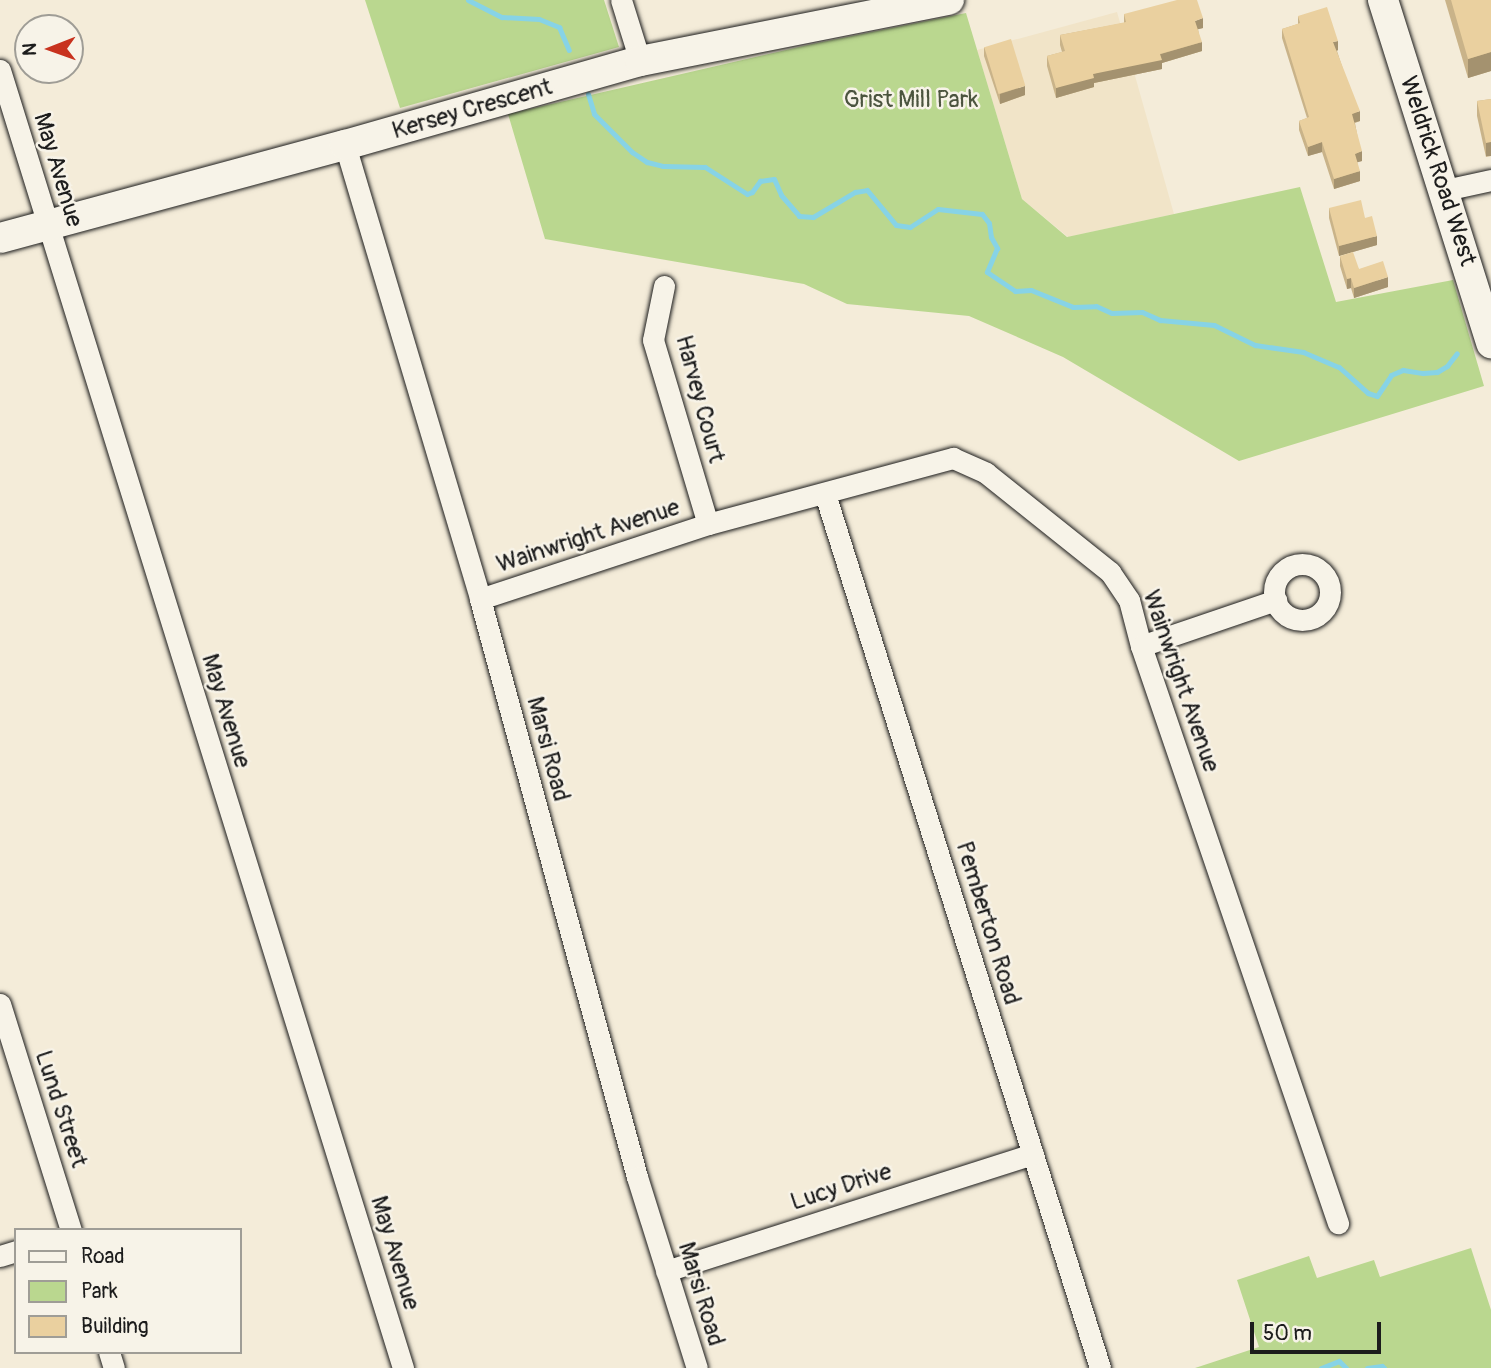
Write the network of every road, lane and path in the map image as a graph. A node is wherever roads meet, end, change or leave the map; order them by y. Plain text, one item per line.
1 (621, 0) edge
2 (949, 0) edge
3 (1383, 0) edge
4 (640, 61) junction
5 (0, 70) edge
6 (345, 145) junction
7 (1491, 180) edge
8 (1445, 190) junction
9 (47, 224) junction
10 (0, 237) edge
11 (664, 286) dead end
12 (1491, 343) edge
13 (825, 494) junction
14 (708, 524) junction
15 (480, 599) junction
16 (1276, 600) dead end
17 (1142, 646) junction
18 (0, 1004) edge
19 (1033, 1154) junction
20 (1338, 1223) dead end
21 (70, 1228) edge
22 (666, 1270) junction
23 (403, 1368) edge
24 (697, 1368) edge
25 (1100, 1368) edge

1 - 4 street
2 - 4 street, Kersey Crescent
3 - 8 street, Weldrick Road West
4 - 6 street, Kersey Crescent
5 - 9 street, May Avenue
6 - 9 street, Kersey Crescent
6 - 15 street, Marsi Road
7 - 8 street
8 - 12 street, Weldrick Road West
9 - 10 street, Kersey Crescent
9 - 23 street, May Avenue
11 - 14 street, Harvey Court
13 - 14 street, Wainwright Avenue
13 - 17 street, Wainwright Avenue
13 - 19 street, Pemberton Road
14 - 15 street, Wainwright Avenue
15 - 22 street, Marsi Road
16 - 17 street
17 - 20 street, Wainwright Avenue
18 - 21 street, Lund Street
19 - 22 street, Lucy Drive
19 - 25 street, Pemberton Road
22 - 24 street, Marsi Road

